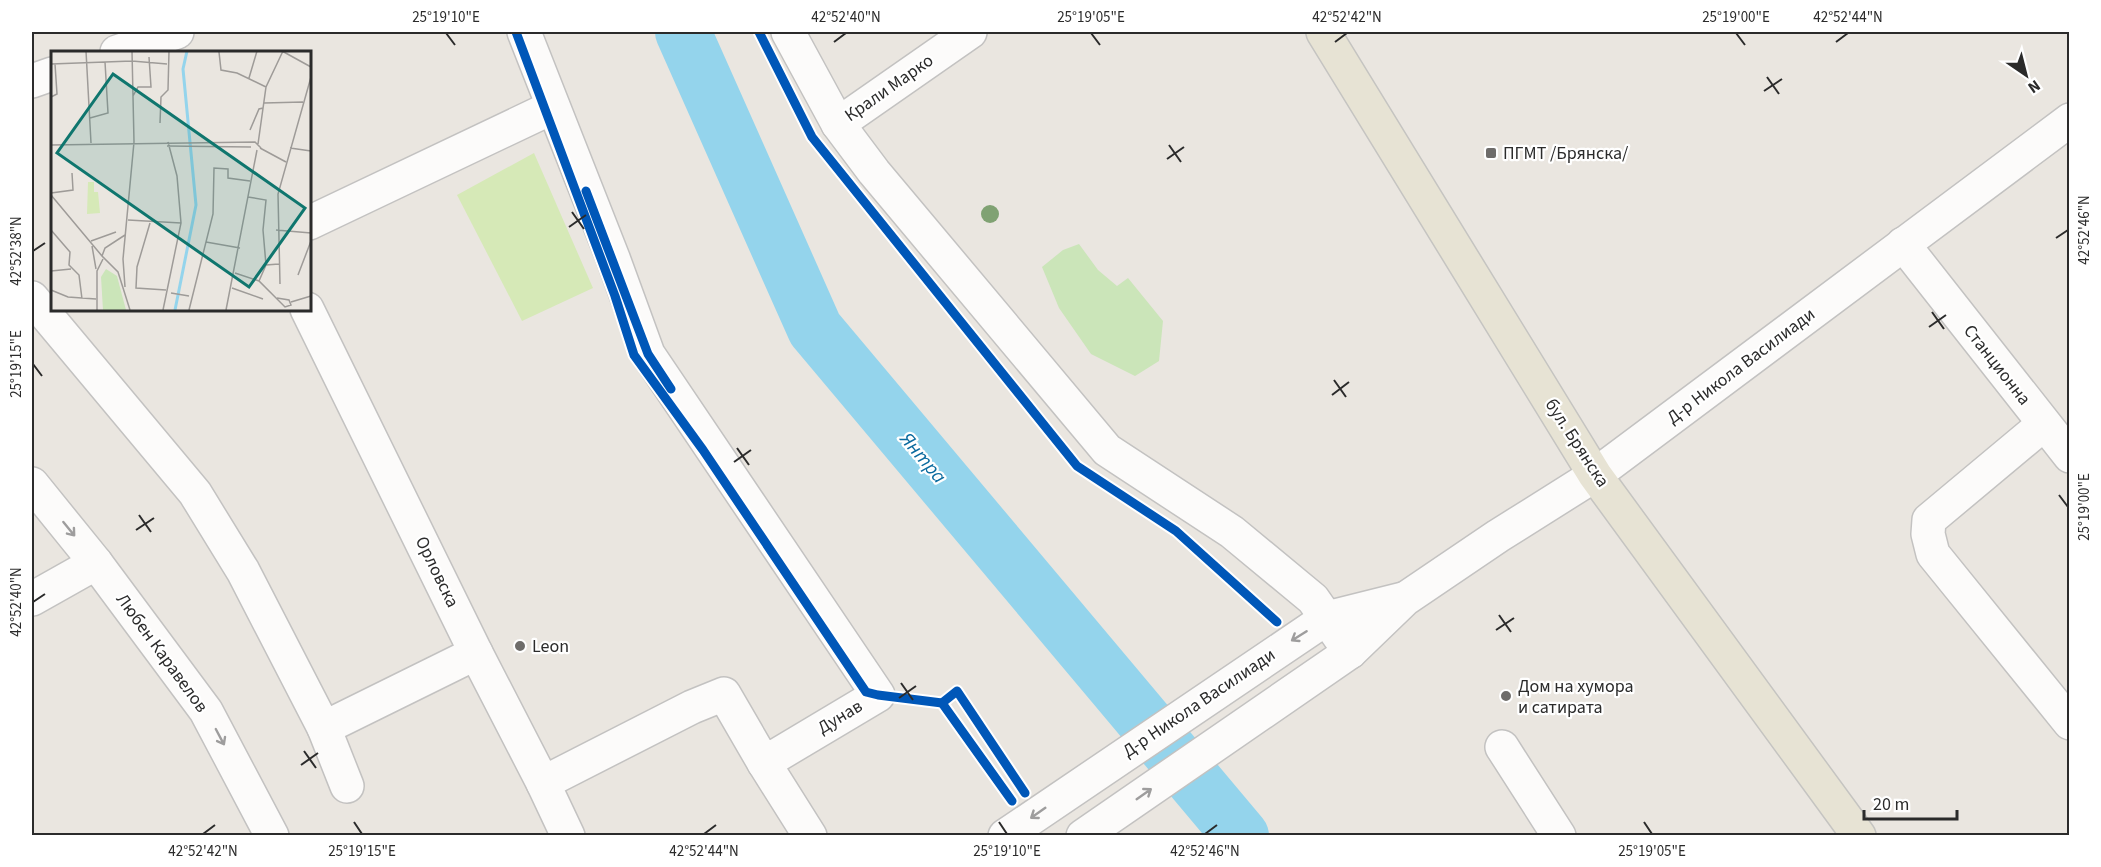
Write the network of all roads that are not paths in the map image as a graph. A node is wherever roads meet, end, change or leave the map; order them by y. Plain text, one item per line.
1 (177, 32) edge
2 (524, 32) edge
3 (788, 32) edge
4 (970, 32) edge
5 (1323, 32) edge
6 (120, 51) edge
7 (186, 51) edge
8 (51, 74) edge
9 (32, 81) edge
10 (553, 107) junction
11 (2070, 120) edge
12 (838, 124) junction
13 (310, 223) edge
14 (1904, 244) junction
15 (32, 298) edge
16 (307, 310) edge
17 (2044, 424) junction
18 (2070, 456) edge
19 (1595, 475) junction
20 (32, 484) edge
21 (96, 562) junction
22 (32, 599) edge
23 (1405, 599) junction
24 (1327, 618) junction
25 (476, 652) junction
26 (1350, 652) junction
27 (2070, 723) edge
28 (324, 728) junction
29 (1502, 747) dead end
30 (764, 763) junction
31 (543, 783) junction
32 (347, 786) dead end
33 (1839, 821) edge
34 (1089, 831) edge
35 (272, 836) edge
36 (568, 836) edge
37 (810, 836) edge
38 (1005, 836) edge
39 (1559, 836) edge
40 (1859, 836) edge

1 - 6 street
1 - 7 street
2 - 10 street, Дунав
3 - 12 street
4 - 12 street, Крали Марко
5 - 19 main road, бул. Брянска
8 - 9 street
10 - 13 street
10 - 30 street, Дунав
11 - 14 street, Д-р Никола Василиади
12 - 24 street
14 - 17 street, Станционна
14 - 19 street, Д-р Никола Василиади
15 - 28 street
16 - 25 street, Орловска
17 - 18 street, Станционна
17 - 27 street
19 - 23 street, Д-р Никола Василиади
19 - 33 main road, бул. Брянска
20 -> 21 street, Любен Каравелов
21 - 22 street
21 -> 35 street, Любен Каравелов
23 - 24 street, Д-р Никола Василиади
23 - 26 street, Д-р Никола Василиади
24 - 26 street
24 -> 38 street, Д-р Никола Василиади
25 - 28 street
25 - 31 street, Орловска
34 -> 26 street, Д-р Никола Василиади
28 - 32 street
29 - 39 street
30 - 31 street
30 - 37 street
31 - 36 street, Орловска
33 - 40 main road, бул. Брянска

